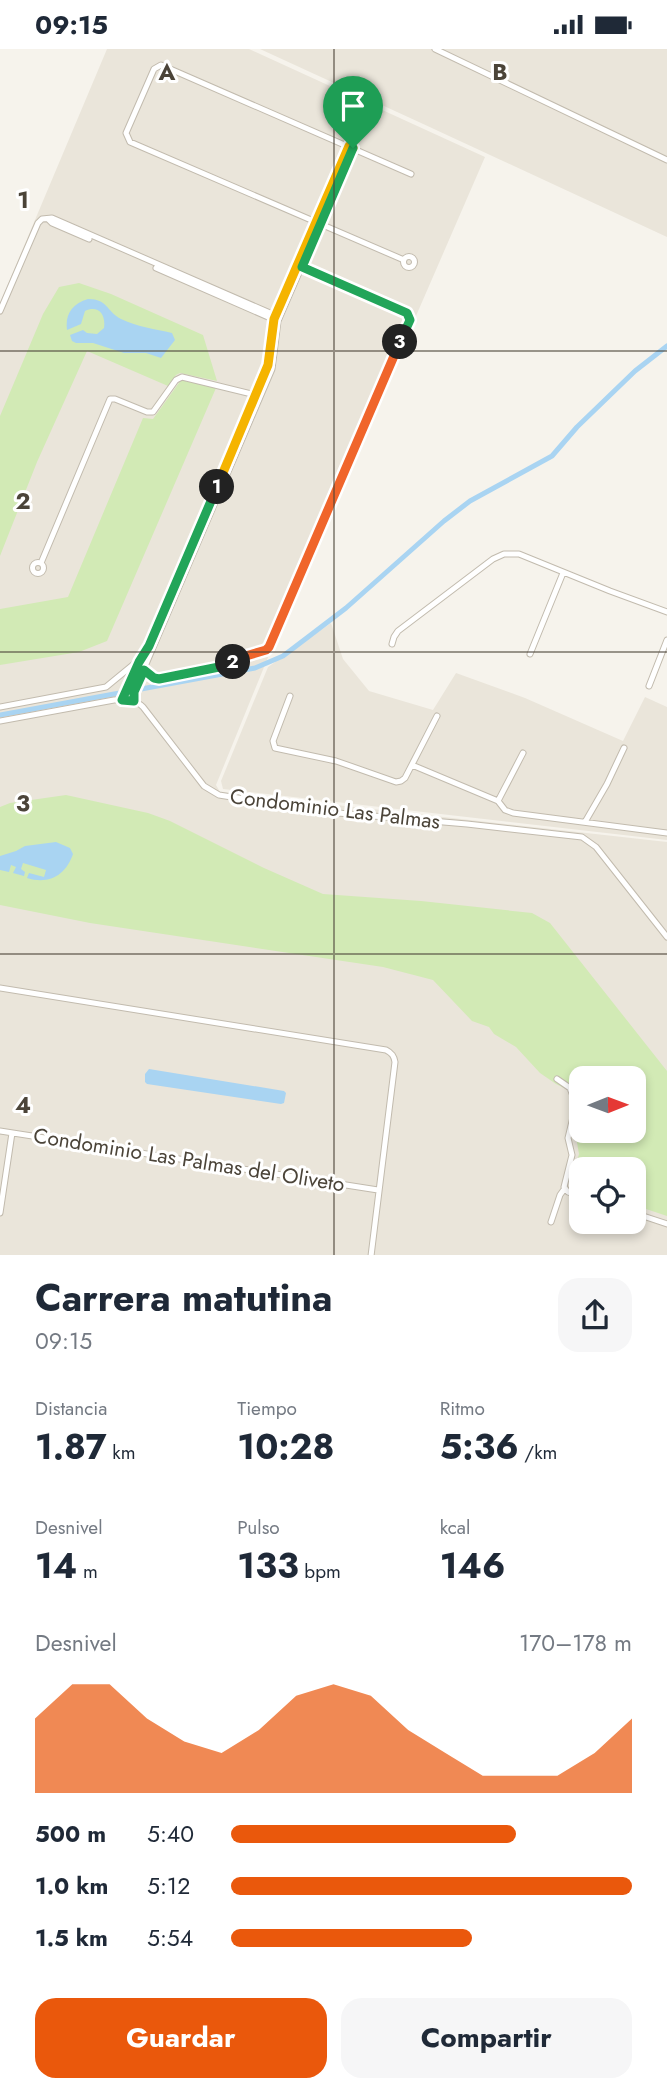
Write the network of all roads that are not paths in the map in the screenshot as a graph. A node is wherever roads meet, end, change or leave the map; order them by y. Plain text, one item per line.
1 (435, 49) edge
2 (445, 51) edge
3 (351, 147) junction
4 (667, 160) edge
5 (411, 174) dead end
6 (318, 223) junction
7 (404, 260) dead end
8 (300, 266) junction
9 (0, 311) edge
10 (277, 318) junction
11 (257, 396) junction
12 (41, 563) dead end
13 (563, 573) junction
14 (667, 612) edge
15 (667, 640) edge
16 (392, 645) dead end
17 (530, 654) dead end
18 (138, 666) junction
19 (144, 670) junction
20 (649, 686) dead end
21 (290, 696) dead end
22 (122, 700) junction
23 (134, 701) junction
24 (0, 707) edge
25 (437, 716) dead end
26 (0, 721) edge
27 (624, 748) dead end
28 (523, 753) dead end
29 (412, 765) junction
30 (498, 801) junction
31 (585, 822) junction
32 (667, 833) edge
33 (667, 937) edge
34 (0, 988) edge
35 (557, 1079) dead end
36 (0, 1131) edge
37 (12, 1133) junction
38 (565, 1188) junction
39 (378, 1190) junction
40 (569, 1192) edge
41 (0, 1213) edge
42 (646, 1217) edge
43 (551, 1222) dead end
44 (667, 1224) edge
45 (371, 1255) edge

1 - 2 street
2 - 4 street
3 - 5 street
3 - 6 street
3 - 6 street
6 - 7 street
6 - 8 street
8 - 10 street
8 - 19 street
9 - 10 street
10 - 11 street
11 - 12 street
11 - 18 street
11 - 19 street
13 - 14 street
13 - 16 street
13 - 17 street
15 - 20 street
18 - 19 street
18 - 22 street
18 - 24 street
19 - 23 street
21 - 29 street
22 - 23 street
22 - 26 street
23 - 33 street, Condominio Las Palmas
25 - 29 street
27 - 31 street
28 - 30 street
29 - 30 street
30 - 31 street
31 - 32 street
34 - 39 street
35 - 38 street
36 - 37 street, Condominio Las Palmas del Oliveto
37 - 39 street, Condominio Las Palmas del Oliveto
37 - 41 street
38 - 40 street
38 - 43 street
39 - 45 street
42 - 44 street

